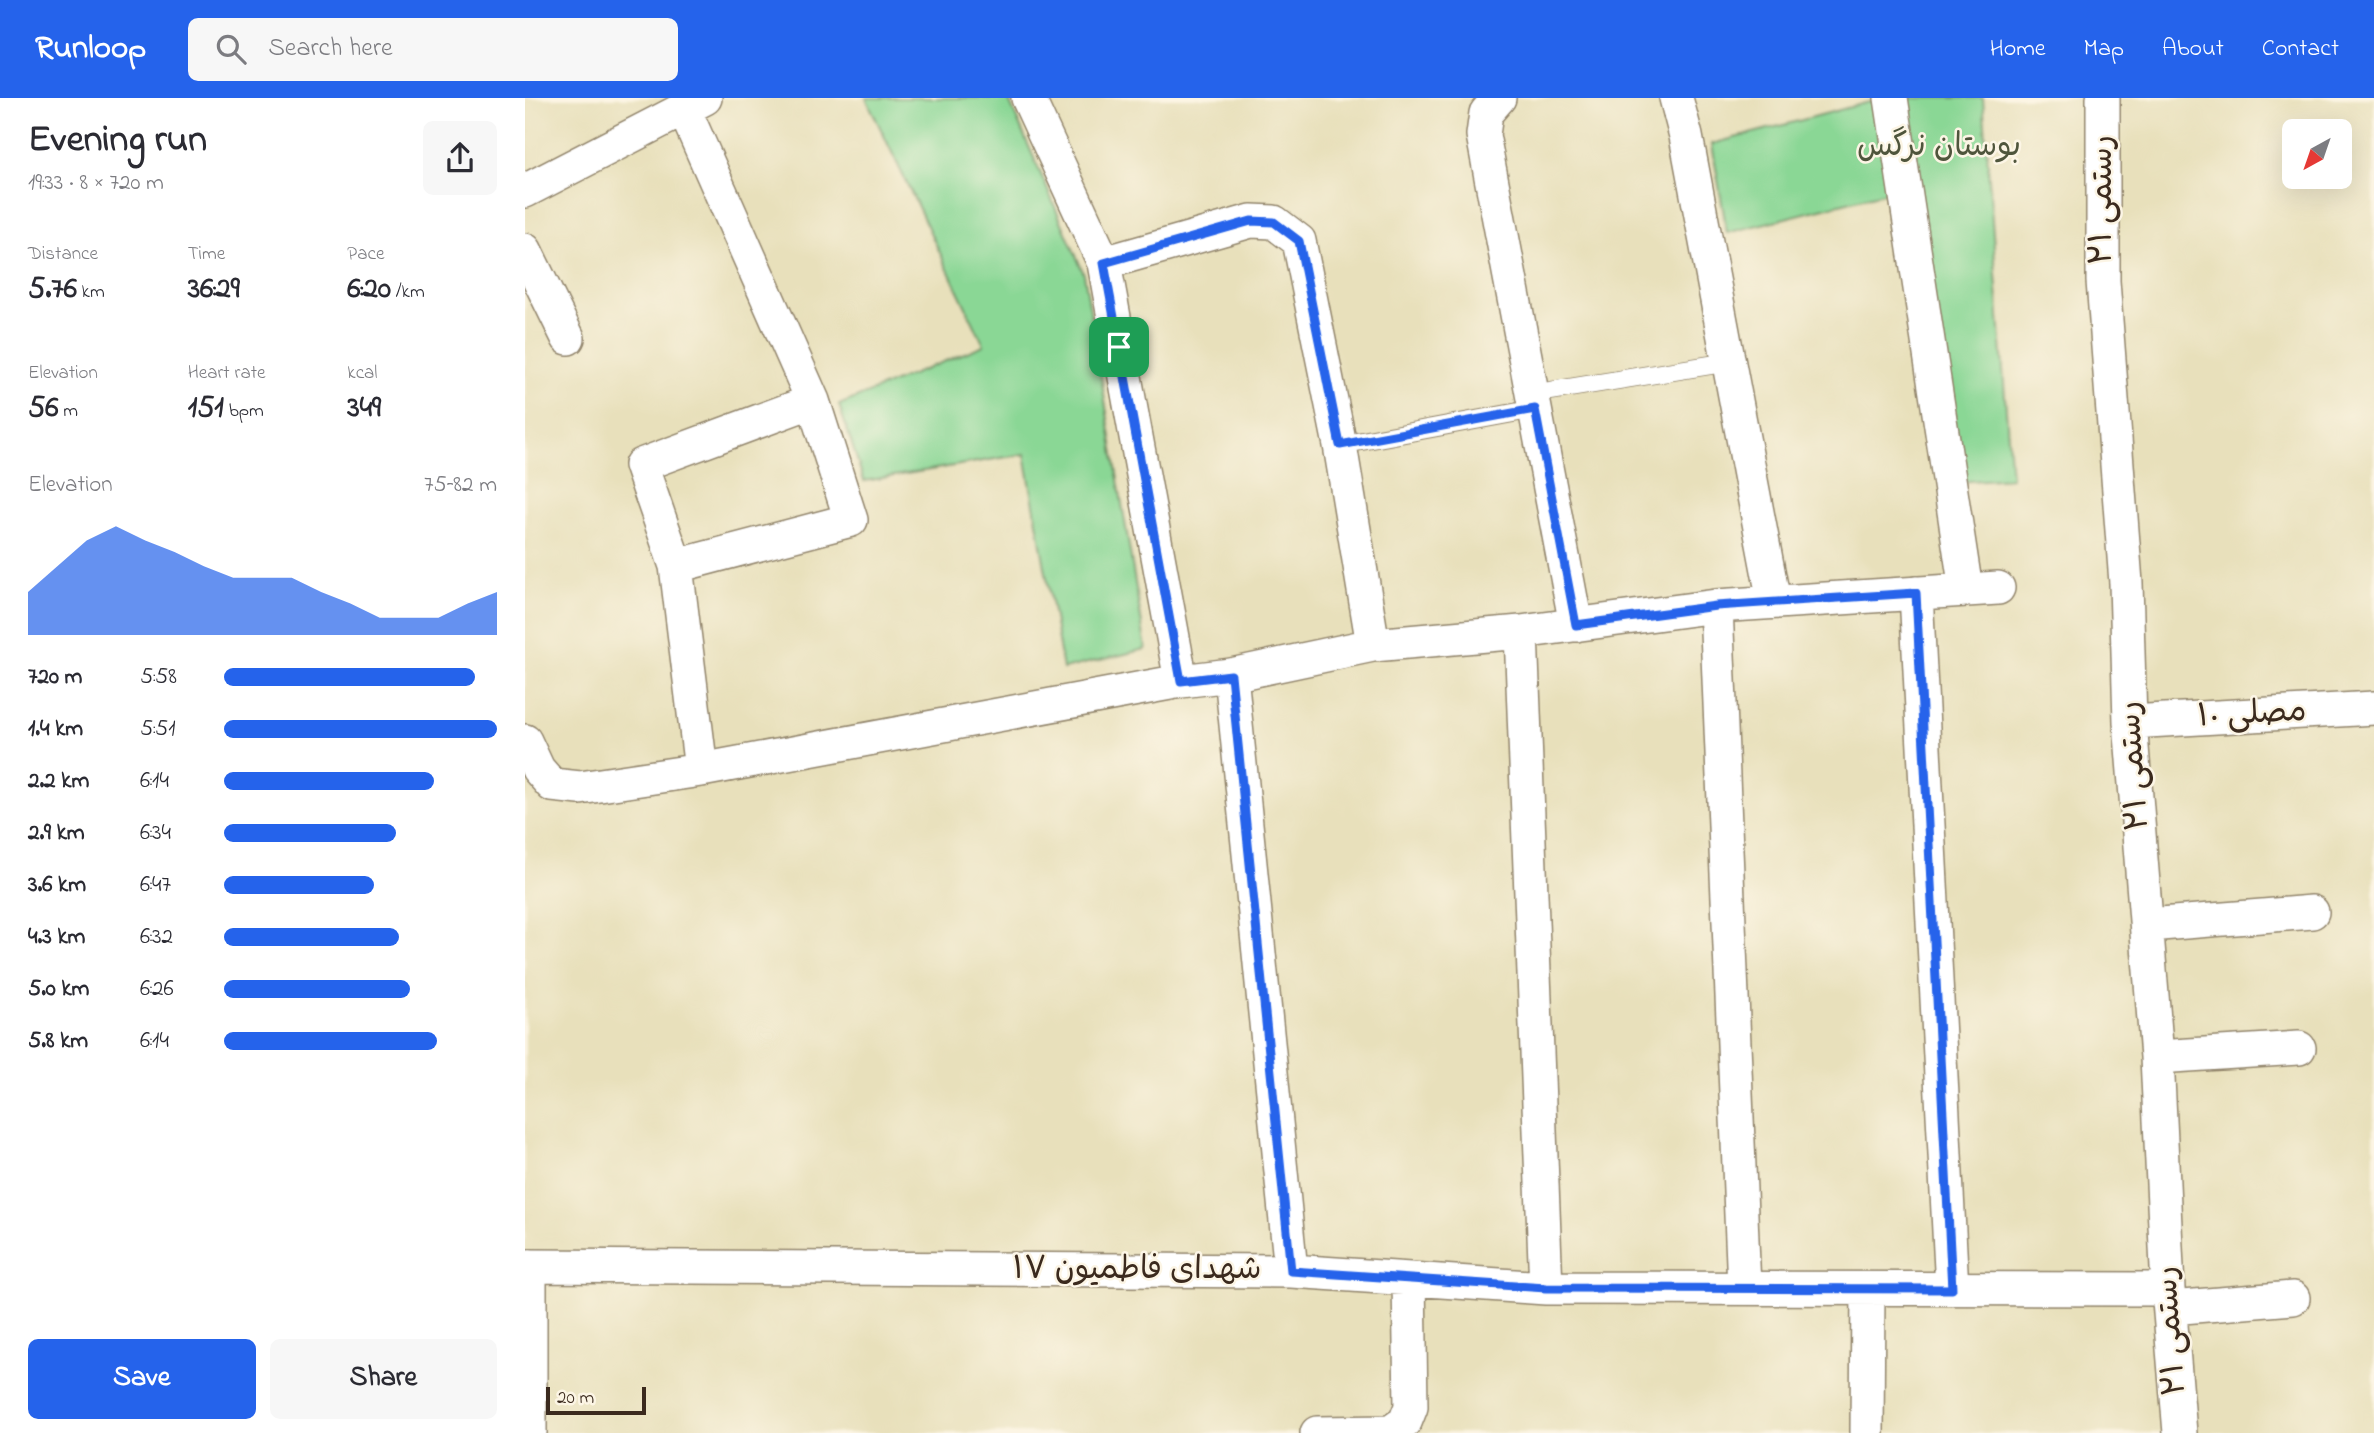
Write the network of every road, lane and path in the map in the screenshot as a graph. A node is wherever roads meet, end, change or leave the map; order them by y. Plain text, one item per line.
1 (1028, 98) edge
2 (1499, 98) edge
3 (1676, 98) edge
4 (1891, 98) edge
5 (2103, 98) edge
6 (694, 104) edge
7 (525, 191) edge
8 (525, 250) edge
9 (1104, 263) junction
10 (568, 338) dead end
11 (1729, 362) junction
12 (813, 401) junction
13 (1534, 402) junction
14 (1340, 445) junction
15 (675, 566) junction
16 (1916, 593) junction
17 (1774, 602) junction
18 (1716, 606) junction
19 (1576, 625) junction
20 (1521, 632) junction
21 (1373, 645) junction
22 (1231, 675) junction
23 (1181, 681) junction
24 (2374, 708) edge
25 (2130, 722) junction
26 (525, 741) edge
27 (701, 770) junction
28 (2312, 912) dead end
29 (2148, 925) junction
30 (2299, 1048) dead end
31 (2157, 1058) junction
32 (527, 1266) edge
33 (1291, 1271) junction
34 (1409, 1279) junction
35 (1744, 1287) junction
36 (1546, 1288) junction
37 (1952, 1289) junction
38 (1868, 1290) junction
39 (2293, 1298) dead end
40 (2169, 1299) junction
41 (530, 1433) edge
42 (1317, 1433) edge
43 (1867, 1433) edge
44 (2180, 1433) edge

1 - 9 street
2 - 13 street
3 - 11 street
4 - 16 street
5 - 25 street, رستمی ۲۱
6 - 7 street
6 - 12 street
8 - 10 street
9 - 14 street
9 - 23 street
11 - 13 lane
11 - 17 street
12 - 15 street
12 - 15 street
13 - 14 lane
13 - 19 street
14 - 21 street
15 - 27 street
16 - 17 street
16 - 37 street
17 - 18 street
18 - 19 street
18 - 35 street
19 - 20 street
20 - 21 street
20 - 36 street
21 - 22 street
22 - 23 street
22 - 33 street
23 - 27 street
24 - 25 street, مصلی ۱۰
25 - 29 street, رستمی ۲۱
26 - 27 street
28 - 29 street
29 - 31 street, رستمی ۲۱
30 - 31 street
31 - 40 street, رستمی ۲۱
32 - 33 street, شهدای فاطمیون ۱۷
32 - 41 street
33 - 34 street, شهدای فاطمیون ۱۷
34 - 36 street, شهدای فاطمیون ۱۷
34 - 42 street
35 - 36 street, شهدای فاطمیون ۱۷
35 - 38 street, شهدای فاطمیون ۱۷
37 - 38 street, شهدای فاطمیون ۱۷
37 - 40 street, شهدای فاطمیون ۱۷
38 - 43 street
39 - 40 street, شهدای فاطمیون ۱۷
40 - 44 street, رستمی ۲۱

